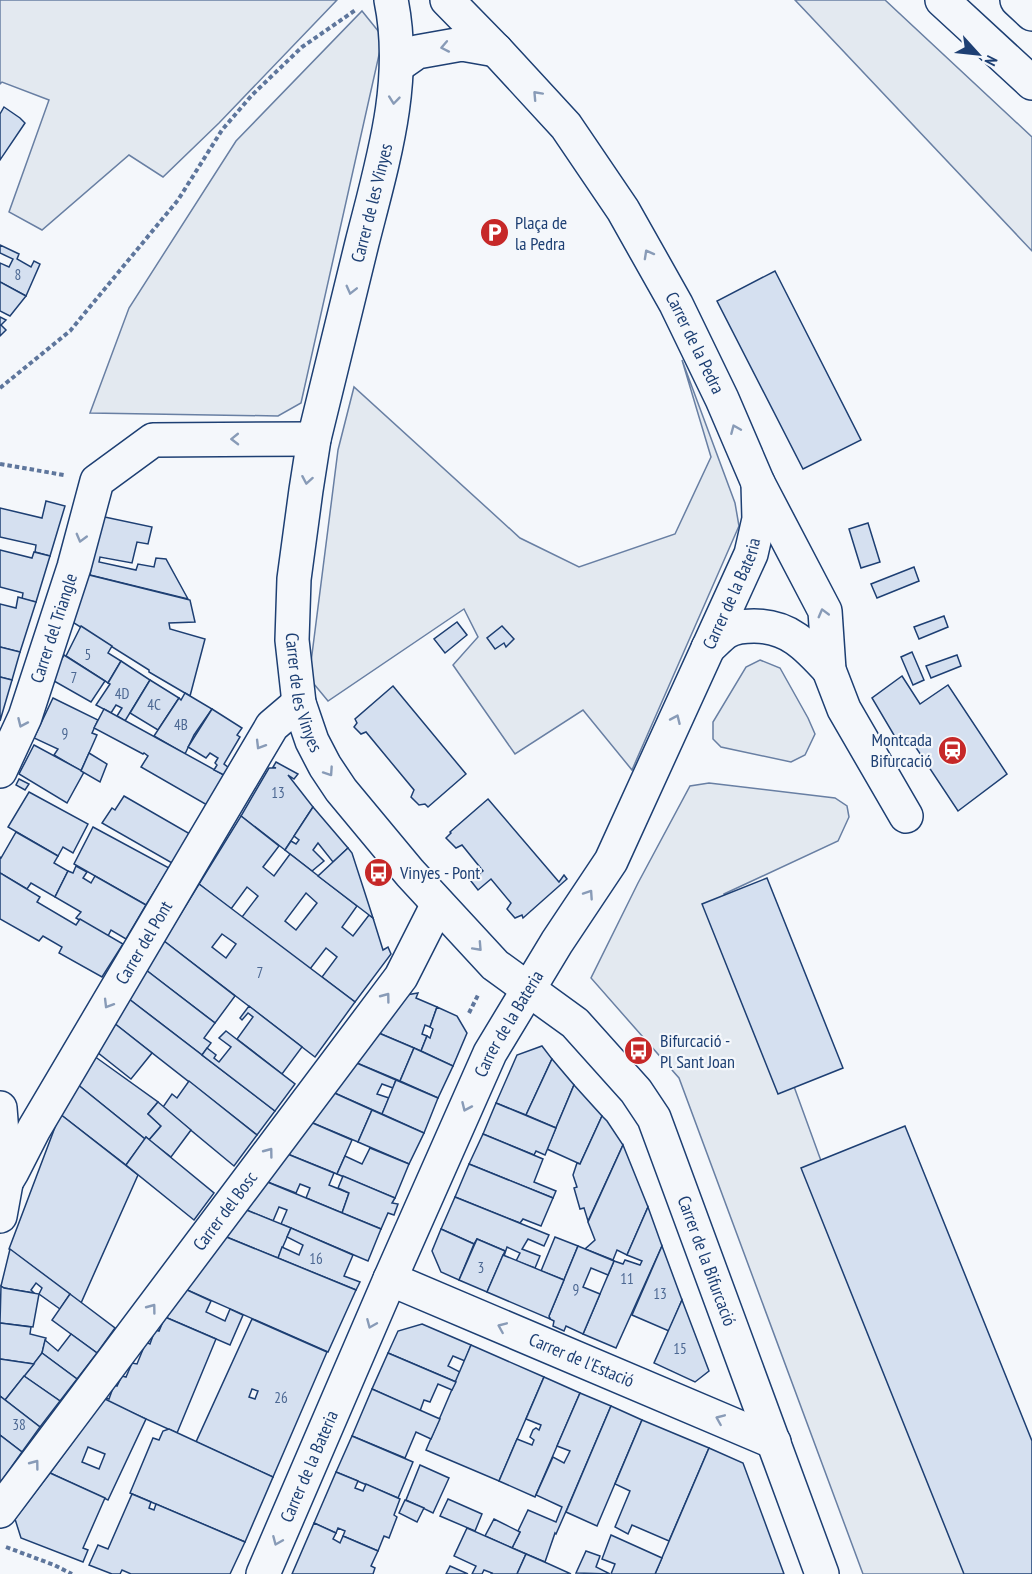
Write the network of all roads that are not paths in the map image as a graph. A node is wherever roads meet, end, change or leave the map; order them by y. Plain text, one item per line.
1 (391, 0) edge
2 (447, 0) edge
3 (942, 0) edge
4 (1017, 0) edge
5 (1032, 14) edge
6 (496, 50) junction
7 (397, 66) junction
8 (1032, 83) edge
9 (314, 439) junction
10 (758, 483) junction
11 (708, 648) junction
12 (829, 670) junction
13 (299, 703) junction
14 (0, 771) edge
15 (906, 816) dead end
16 (438, 904) junction
17 (529, 990) junction
18 (0, 1108) edge
19 (3, 1187) edge
20 (0, 1216) edge
21 (390, 1279) junction
22 (774, 1442) junction
23 (0, 1511) edge
24 (263, 1574) edge
25 (822, 1574) edge

1 - 7 main road, Carrer de les Vinyes
2 - 6 main road, Carrer de la Pedra
3 - 8 main road
4 - 5 main road
6 -> 7 main road
10 -> 6 main road, Carrer de la Pedra
7 -> 9 main road, Carrer de les Vinyes
9 -> 13 main road, Carrer de les Vinyes
9 -> 14 main road, Carrer del Triangle
10 - 11 main road, Carrer de la Bateria
12 -> 10 main road, Carrer de la Pedra
11 - 12 main road, Carrer de la Pedra
17 -> 11 main road, Carrer de la Bateria
12 - 15 main road, Carrer de la Pedra
13 -> 16 main road, Carrer de les Vinyes
13 -> 19 main road, Carrer del Pont
16 -> 17 main road, Carrer de les Vinyes
23 -> 16 main road, Carrer del Bosc
17 -> 21 main road, Carrer de la Bateria
17 - 22 main road, Carrer de la Bifurcació
18 - 19 main road
19 - 20 main road
22 -> 21 main road, Carrer de l'Estació
21 -> 24 main road, Carrer de la Bateria
22 - 25 main road, Carrer de la Bifurcació

